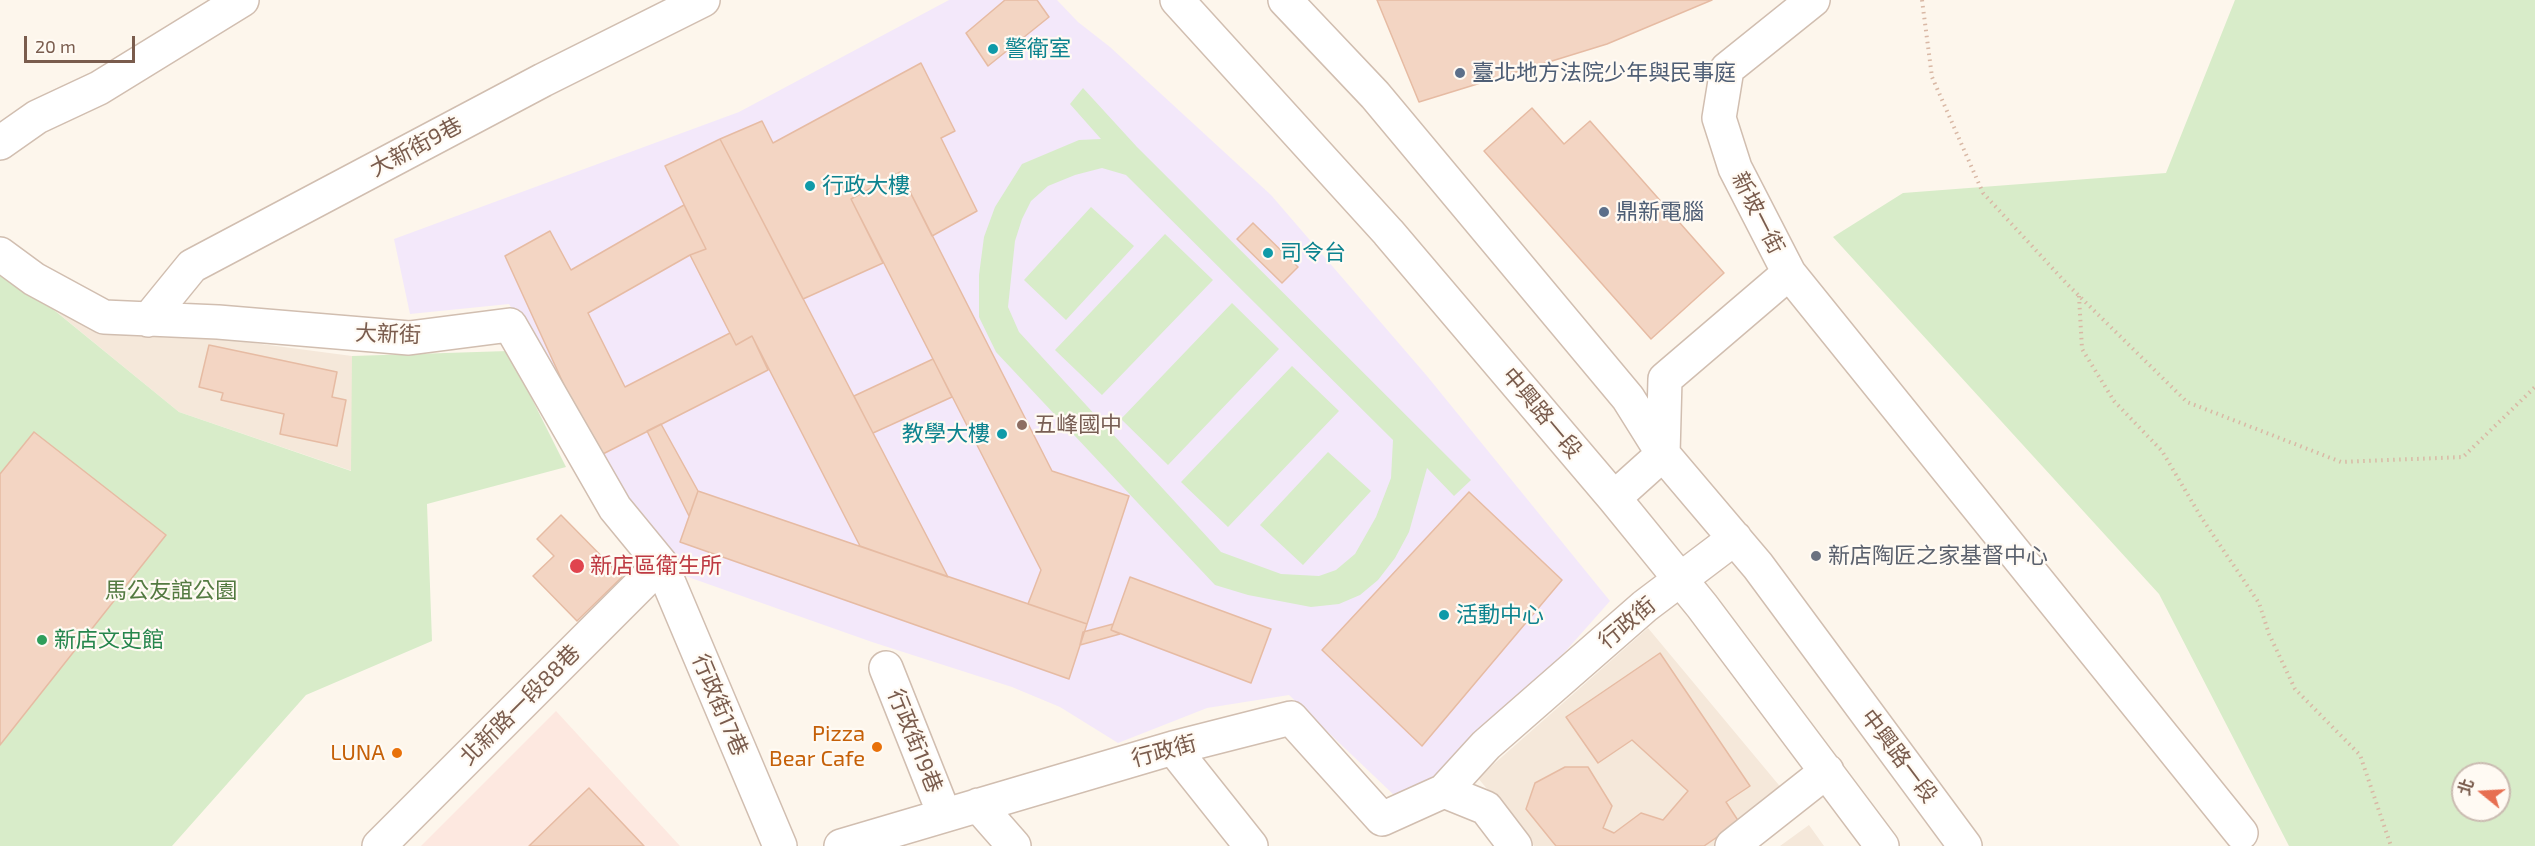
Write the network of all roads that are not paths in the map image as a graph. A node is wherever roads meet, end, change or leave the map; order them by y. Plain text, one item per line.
1 (242, 0) edge
2 (703, 0) edge
3 (1177, 0) edge
4 (1285, 0) edge
5 (1813, 0) edge
6 (0, 143) edge
7 (0, 254) edge
8 (1789, 273) junction
9 (148, 320) junction
10 (1663, 454) junction
11 (1614, 498) junction
12 (1735, 538) junction
13 (661, 564) junction
14 (1680, 579) junction
15 (886, 668) dead end
16 (1173, 748) junction
17 (1827, 771) junction
18 (1444, 791) junction
19 (978, 805) junction
20 (944, 814) junction
21 (2241, 833) dead end
22 (379, 846) edge
23 (780, 846) edge
24 (841, 846) edge
25 (1014, 846) edge
26 (1251, 846) edge
27 (1515, 846) edge
28 (1732, 846) edge
29 (1882, 846) edge
30 (1965, 846) edge

1 - 6 street
2 - 9 street, 大新街9巷
3 - 11 street, 中興路一段
4 - 10 street, 中興路一段
5 - 8 street, 新坡一街
7 - 9 street, 大新街
8 - 10 street, 新坡一街
8 - 21 street
9 - 13 street, 大新街
10 - 11 street
10 - 12 street, 中興路一段
11 - 14 street, 中興路一段
12 - 14 street, 行政街
12 - 30 street, 中興路一段
13 - 22 street, 北新路一段88巷
13 - 23 street, 行政街17巷
14 - 17 street, 中興路一段
14 - 18 street, 行政街
15 - 20 street, 行政街19巷
16 - 18 street, 行政街
16 - 19 street, 行政街
16 - 26 street
17 - 28 street
17 - 29 street, 中興路一段
18 - 27 street
19 - 20 street, 行政街
19 - 25 street
20 - 24 street, 行政街

